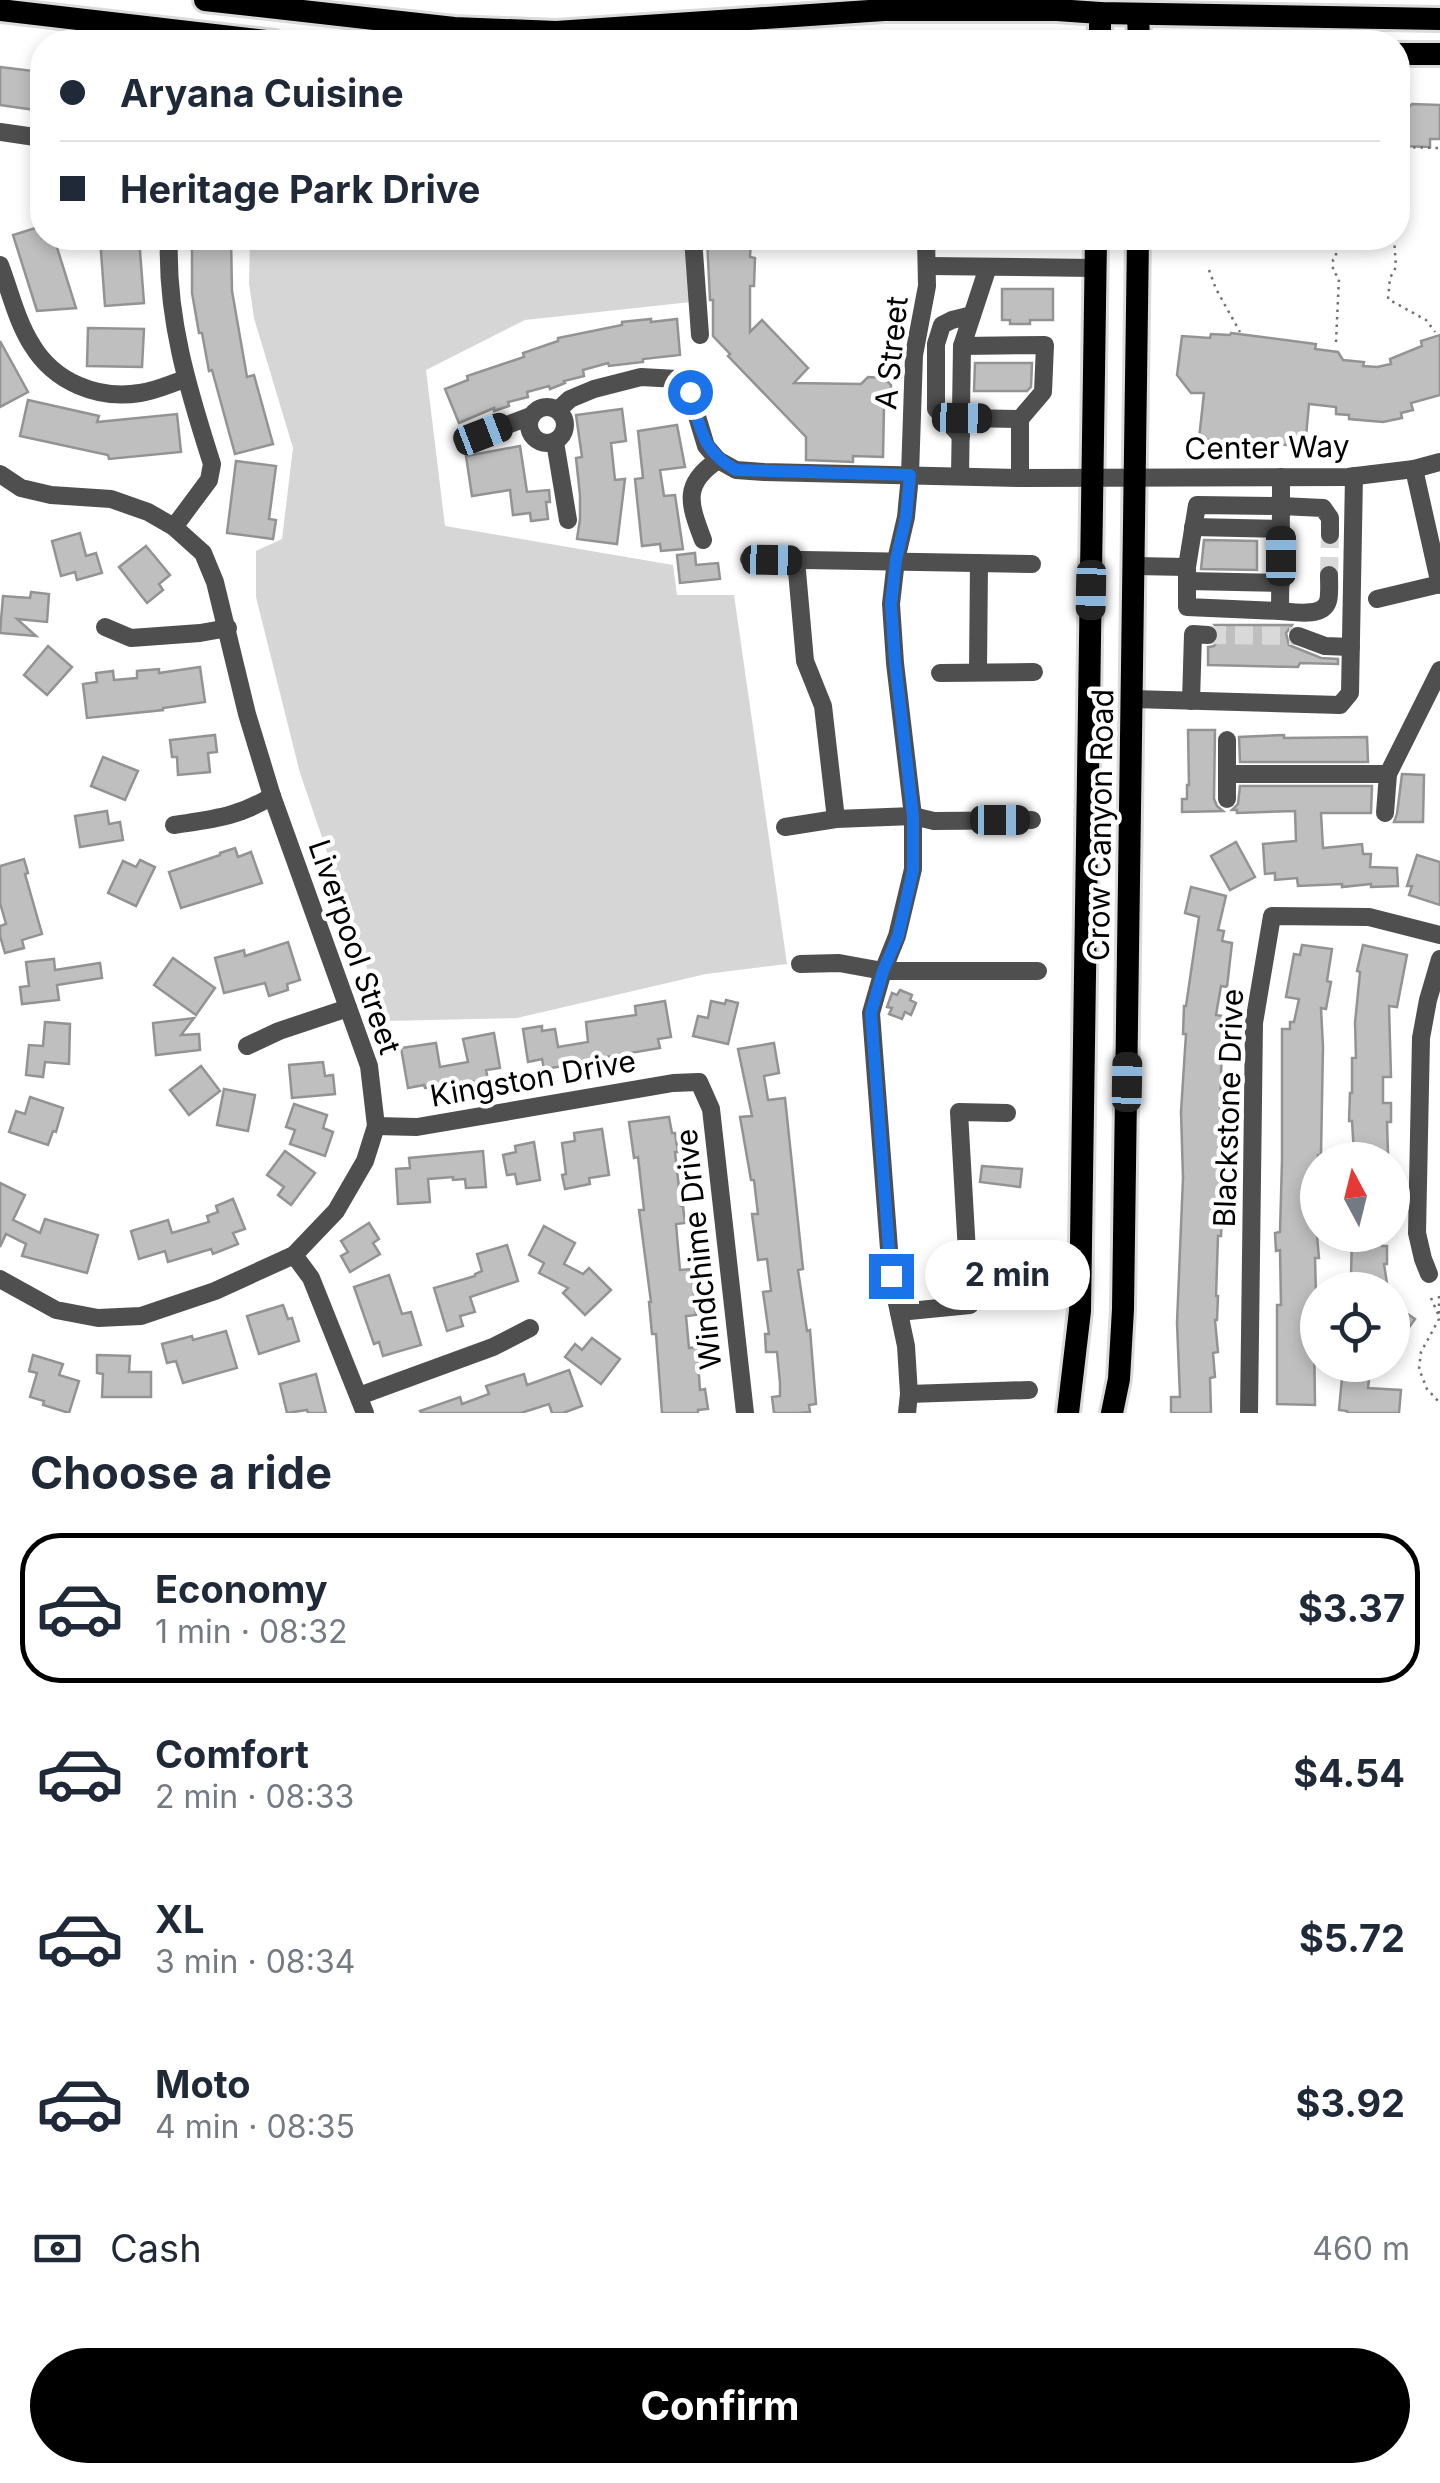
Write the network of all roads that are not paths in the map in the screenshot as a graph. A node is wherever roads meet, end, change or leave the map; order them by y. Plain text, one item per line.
1 (205, 0) edge
2 (1100, 7) edge
3 (1138, 7) edge
4 (0, 10) edge
5 (1440, 19) edge
6 (171, 30) edge
7 (505, 30) edge
8 (586, 30) edge
9 (1410, 54) edge
10 (1440, 54) edge
11 (0, 132) edge
12 (30, 136) edge
13 (169, 250) edge
14 (694, 250) edge
15 (927, 250) edge
16 (1096, 250) edge
17 (1138, 250) edge
18 (0, 265) edge
19 (928, 266) junction
20 (988, 267) junction
21 (1095, 268) junction
22 (972, 315) junction
23 (700, 335) dead end
24 (962, 346) junction
25 (185, 379) junction
26 (558, 410) junction
27 (531, 416) junction
28 (1020, 419) junction
29 (962, 427) junction
30 (483, 434) dead end
31 (555, 442) junction
32 (718, 460) junction
33 (1440, 462) edge
34 (1414, 469) junction
35 (0, 474) edge
36 (910, 475) junction
37 (960, 476) junction
38 (1354, 476) junction
39 (1094, 477) junction
40 (1136, 477) junction
41 (1281, 477) junction
42 (1020, 478) junction
43 (1281, 506) junction
44 (568, 520) dead end
45 (174, 527) junction
46 (1193, 528) junction
47 (1281, 528) junction
48 (1435, 531) edge
49 (1330, 535) dead end
50 (703, 540) dead end
51 (749, 560) dead end
52 (796, 560) junction
53 (896, 560) junction
54 (980, 563) junction
55 (1032, 564) dead end
56 (1135, 566) junction
57 (1187, 574) junction
58 (1329, 575) tunnel mouth
59 (1281, 583) junction
60 (1440, 584) edge
61 (1377, 599) dead end
62 (1280, 612) junction
63 (105, 627) dead end
64 (228, 628) junction
65 (1208, 635) dead end
66 (1298, 636) tunnel mouth
67 (1351, 647) junction
68 (1440, 670) edge
69 (978, 671) junction
70 (1034, 672) dead end
71 (940, 673) dead end
72 (1133, 699) junction
73 (1191, 700) junction
74 (1227, 740) dead end
75 (1227, 774) junction
76 (1388, 774) junction
77 (272, 796) junction
78 (1227, 799) dead end
79 (1385, 813) dead end
80 (913, 816) junction
81 (836, 819) junction
82 (1032, 820) dead end
83 (174, 825) dead end
84 (786, 828) dead end
85 (1440, 935) edge
86 (1440, 959) edge
87 (800, 964) dead end
88 (883, 971) junction
89 (1038, 971) dead end
90 (348, 1008) junction
91 (246, 1046) dead end
92 (699, 1082) joint
93 (1007, 1113) dead end
94 (376, 1126) junction
95 (294, 1255) junction
96 (1429, 1274) dead end
97 (0, 1279) edge
98 (900, 1312) junction
99 (530, 1328) dead end
100 (1028, 1390) dead end
101 (362, 1404) edge
102 (908, 1404) edge
103 (745, 1413) edge
104 (1068, 1413) edge
105 (1112, 1413) edge
106 (1249, 1413) edge

1 - 7 main road
2 - 3 main road
2 - 8 main road
3 - 5 main road
4 - 6 main road
9 - 10 main road
11 - 12 street
13 - 25 street
14 - 23 street
15 - 19 street, A Street
16 - 21 main road, Crow Canyon Road
17 - 40 main road, Crow Canyon Road
18 - 25 street
19 - 20 street
19 - 36 street, A Street
20 - 21 street
20 - 22 street
21 - 39 main road, Crow Canyon Road
22 - 24 street
22 - 29 street
24 - 28 street
24 - 29 street
25 - 45 street
26 - 27 street
26 - 31 street
26 - 32 street
27 - 30 street
27 - 31 street
28 - 29 street
28 - 42 street
29 - 37 street
31 - 44 street
32 - 36 street, Center Way
32 - 50 street
33 - 34 street, Center Way
34 - 38 street, Center Way
34 - 48 street
35 - 45 street, Liverpool Street
36 - 37 street, Center Way
36 - 53 street, A Street
37 - 42 street, Center Way
38 - 41 street, Center Way
38 - 67 street
39 - 40 street, Center Way
39 - 42 street, Center Way
39 - 104 main road, Crow Canyon Road
40 - 41 street, Center Way
40 - 56 main road, Crow Canyon Road
41 - 43 street
43 - 46 street
43 - 47 street
43 - 49 street
45 - 64 street, Liverpool Street
46 - 47 street
46 - 57 street
47 - 59 street
48 - 60 street
51 - 52 street
52 - 53 street
52 - 81 street
53 - 54 street
53 - 80 street, A Street
54 - 55 street
54 - 69 street
56 - 57 street
56 - 72 main road, Crow Canyon Road
57 - 59 street
57 - 62 street
58 - 62 street
59 - 62 street
60 - 61 street
63 - 64 street
64 - 77 street, Liverpool Street
65 - 73 street
66 - 67 street
67 - 73 street
68 - 76 street
69 - 70 street
69 - 71 street
72 - 73 street
72 - 105 main road, Crow Canyon Road
74 - 75 street
75 - 76 street
75 - 78 street
76 - 79 street
77 - 83 street
77 - 90 street, Liverpool Street
80 - 81 street
80 - 82 street
80 - 88 street, A Street
81 - 84 street
85 - 106 street, Blackstone Drive
86 - 96 street
87 - 88 street
88 - 89 street
88 - 98 street, A Street
90 - 91 street
90 - 94 street, Liverpool Street
92 - 94 street, Kingston Drive
92 - 103 street, Windchime Drive
93 - 98 street
94 - 95 street, Liverpool Street
95 - 97 street, Liverpool Street
95 - 101 street
98 - 102 street, A Street
99 - 101 street
100 - 102 street

